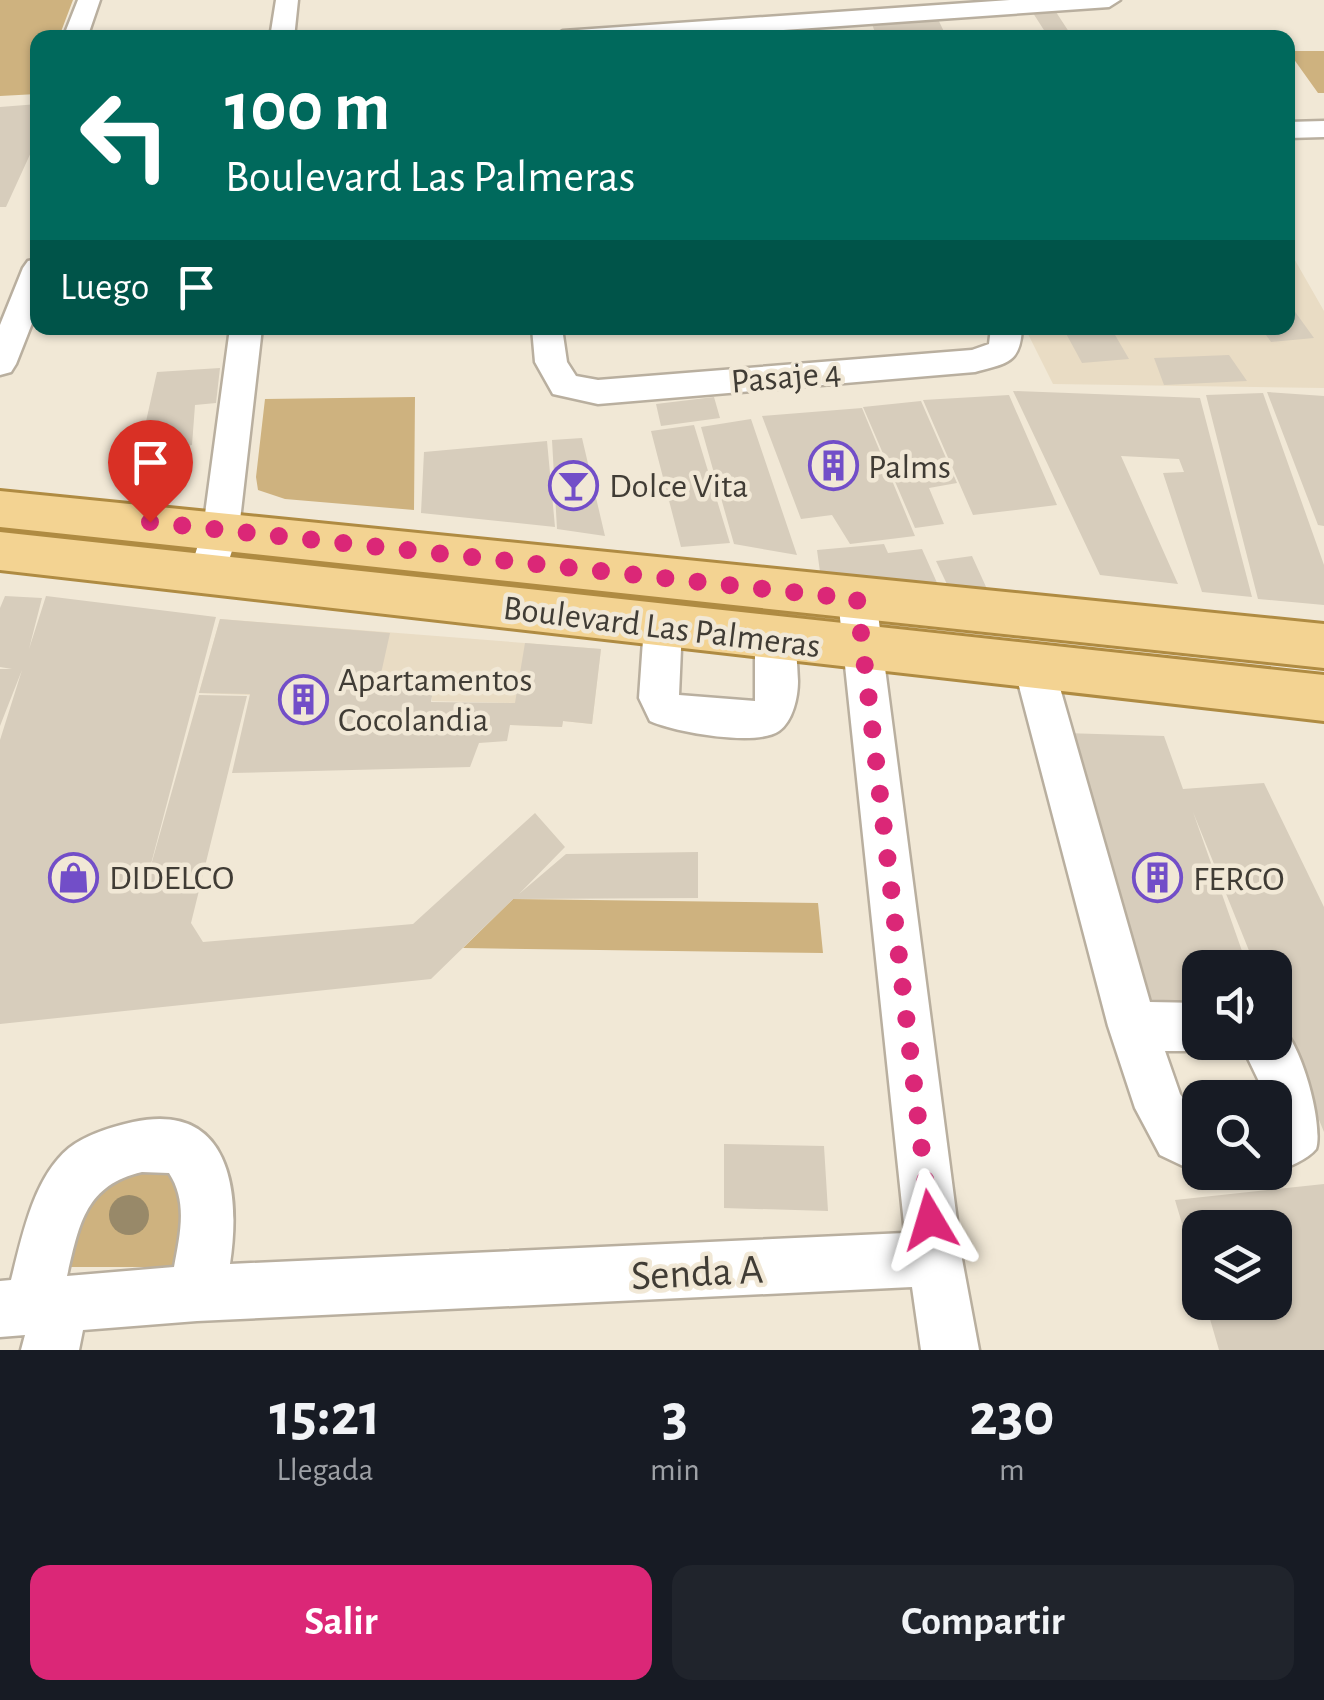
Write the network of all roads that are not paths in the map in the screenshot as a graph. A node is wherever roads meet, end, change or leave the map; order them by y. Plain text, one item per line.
1 (88, 0) edge
2 (287, 0) edge
3 (1108, 0) edge
4 (860, 18) edge
5 (78, 30) edge
6 (283, 30) edge
7 (682, 30) edge
8 (1295, 130) edge
9 (1324, 130) edge
10 (30, 288) edge
11 (245, 335) edge
12 (549, 335) edge
13 (1006, 339) edge
14 (0, 364) edge
15 (0, 509) edge
16 (0, 551) edge
17 (215, 551) junction
18 (857, 599) junction
19 (664, 626) junction
20 (775, 639) junction
21 (1324, 646) edge
22 (862, 649) junction
23 (1034, 667) junction
24 (1324, 698) edge
25 (1132, 1026) junction
26 (1182, 1027) edge
27 (1292, 1092) edge
28 (1292, 1135) edge
29 (1182, 1140) edge
30 (935, 1259) junction
31 (197, 1292) junction
32 (35, 1318) edge
33 (950, 1350) edge

1 - 5 street
2 - 6 street
3 - 4 street
4 - 7 street
8 - 9 street
10 - 14 street
11 - 17 street
12 - 13 street, Pasaje 4
15 - 17 main road, Boulevard Las Palmeras
16 - 17 main road, Boulevard Las Palmeras
17 - 18 main road, Boulevard Las Palmeras
17 - 19 main road, Boulevard Las Palmeras
18 - 21 main road, Boulevard Las Palmeras
18 - 22 street
19 - 20 main road, Boulevard Las Palmeras
19 - 20 street
20 - 22 main road, Boulevard Las Palmeras
22 - 23 main road, Boulevard Las Palmeras
22 - 30 street
23 - 24 main road, Boulevard Las Palmeras
23 - 25 street
25 - 26 street
25 - 29 street
27 - 28 street
30 - 31 street, Senda A
30 - 33 street
31 - 32 street, Senda A
31 - 32 street

